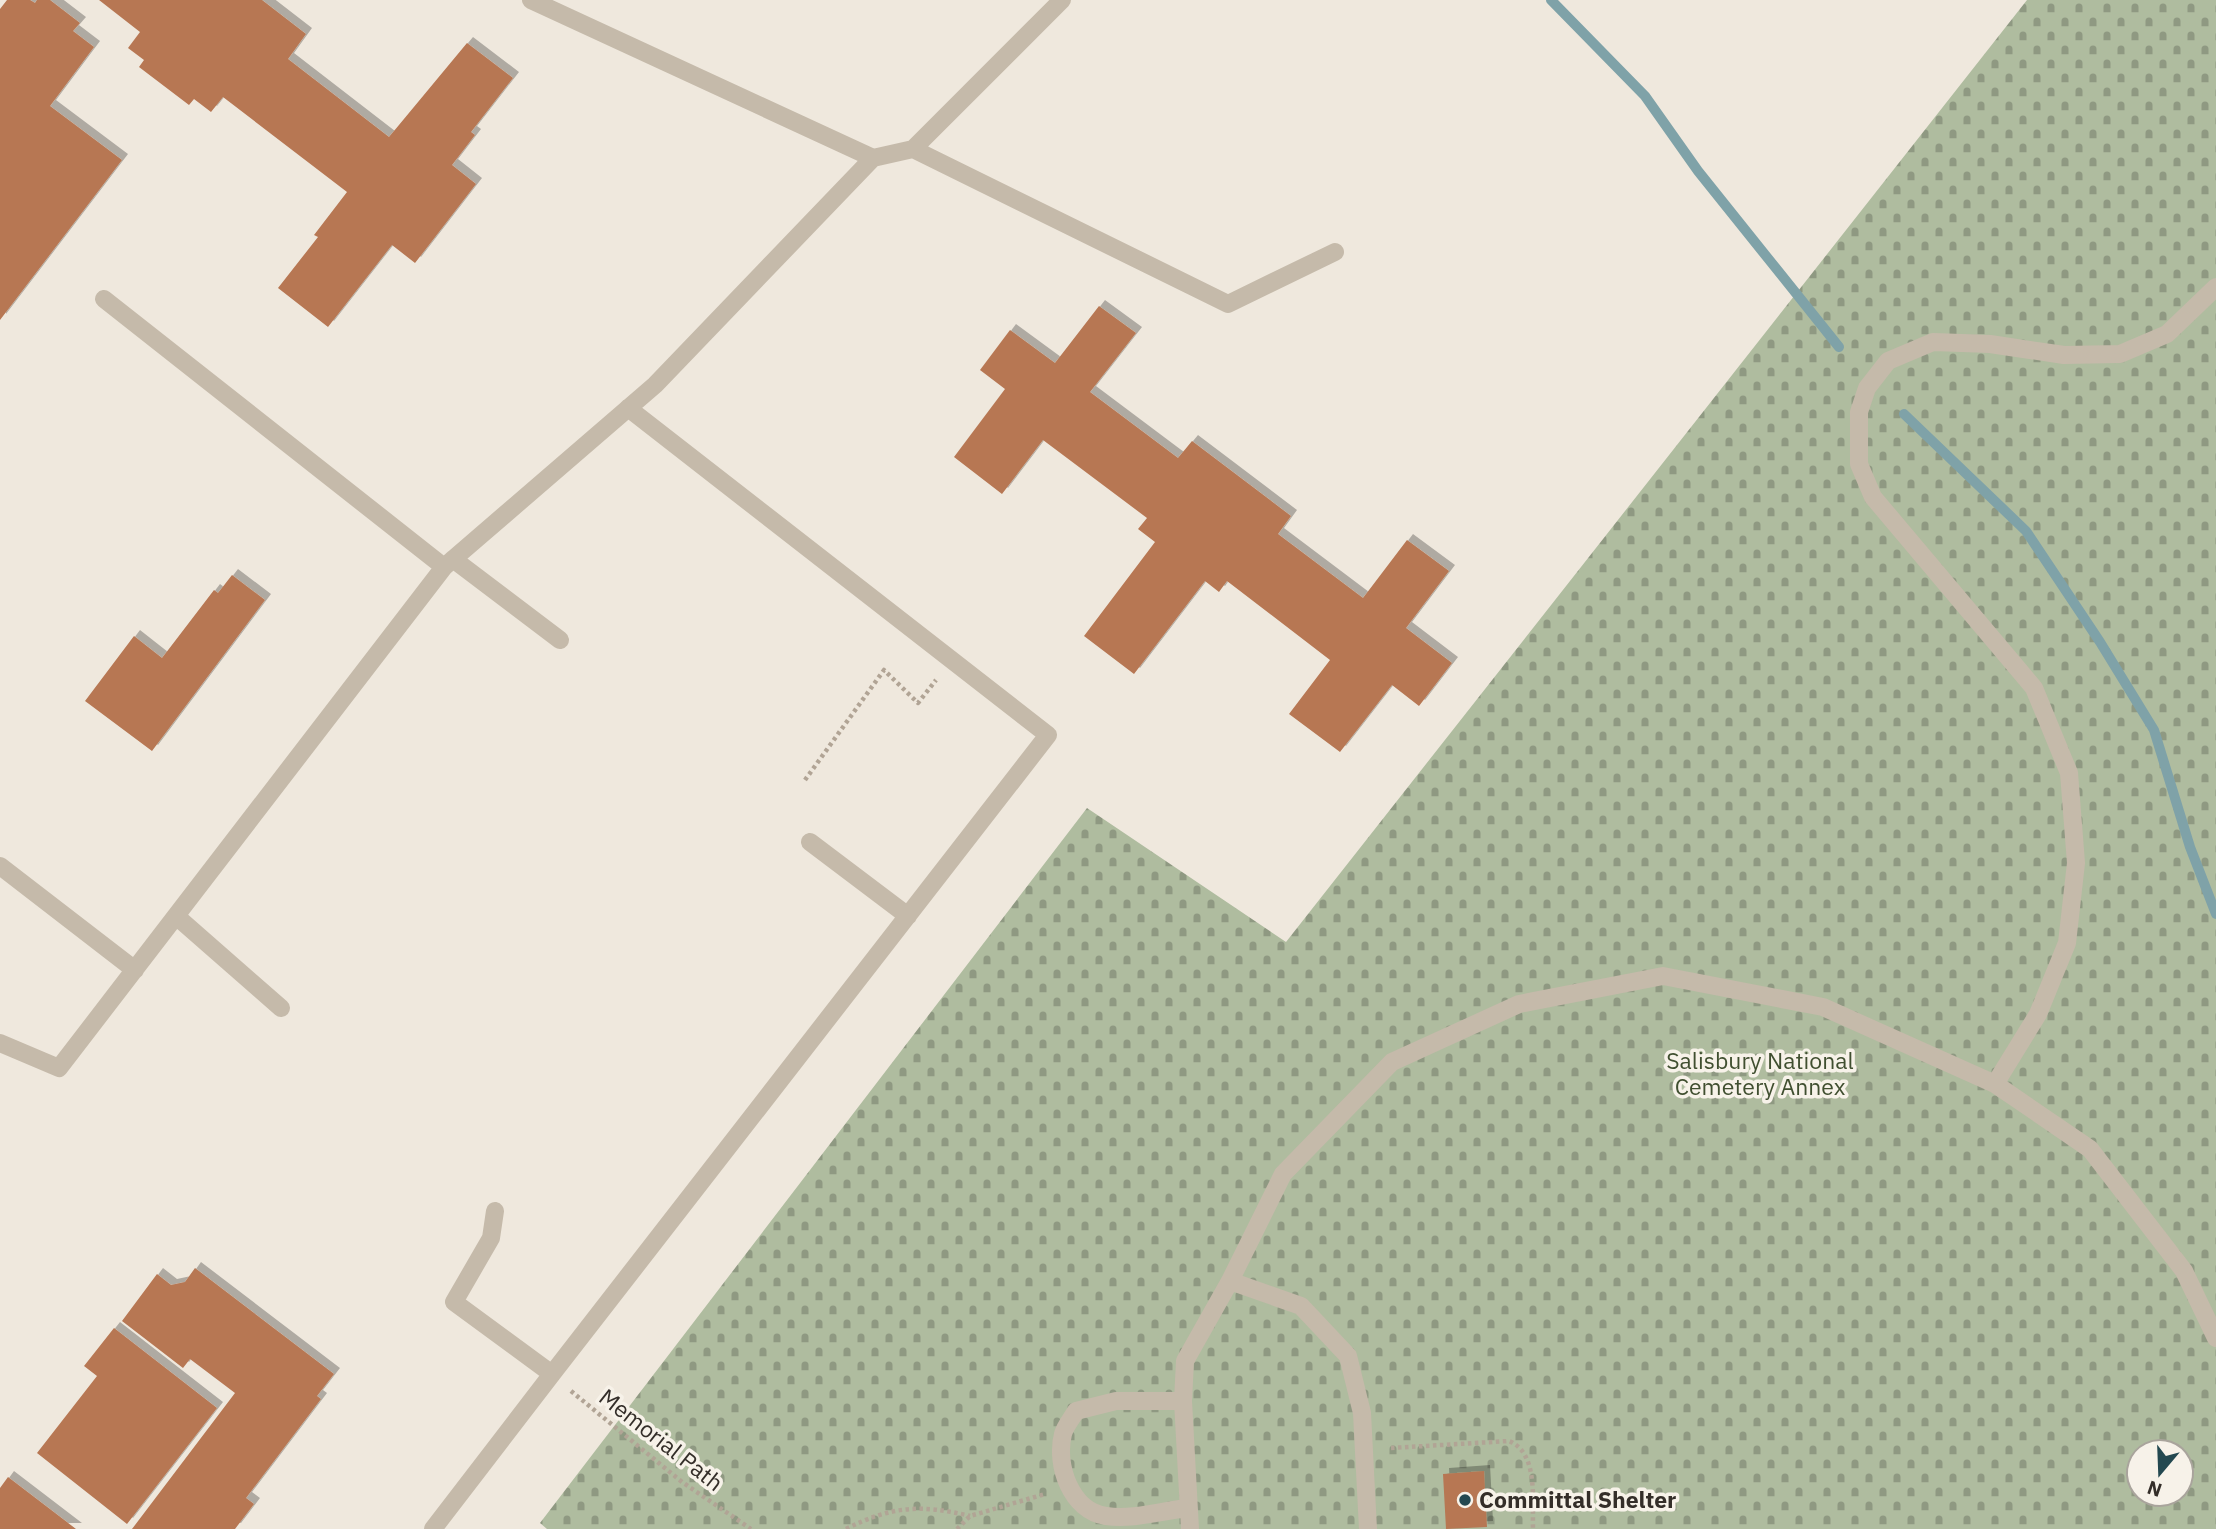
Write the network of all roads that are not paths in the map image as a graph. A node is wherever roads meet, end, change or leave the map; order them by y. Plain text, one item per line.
1 (531, 0) edge
2 (1062, 0) edge
3 (913, 149) junction
4 (873, 158) junction
5 (1335, 253) dead end
6 (2216, 287) edge
7 (104, 299) dead end
8 (628, 408) junction
9 (449, 563) junction
10 (560, 640) dead end
11 (810, 842) dead end
12 (0, 866) edge
13 (176, 916) junction
14 (908, 916) junction
15 (135, 970) junction
16 (281, 1008) dead end
17 (0, 1043) edge
18 (1995, 1084) junction
19 (495, 1211) dead end
20 (1230, 1282) junction
21 (2216, 1338) edge
22 (552, 1374) junction
23 (1183, 1401) junction
24 (1187, 1508) junction
25 (433, 1529) edge
26 (1189, 1529) edge
27 (1368, 1529) edge

1 - 4 lane
2 - 3 lane
3 - 4 lane
3 - 5 lane
4 - 8 lane
6 - 18 lane
7 - 9 lane
8 - 9 lane
8 - 14 lane
9 - 10 lane
9 - 13 lane
11 - 14 lane
12 - 15 lane
13 - 15 lane
13 - 16 lane
14 - 22 lane
15 - 17 lane
18 - 20 lane
18 - 21 lane
19 - 22 lane
20 - 23 lane
20 - 27 lane
22 - 25 lane
23 - 24 lane
23 - 24 lane
24 - 26 lane

